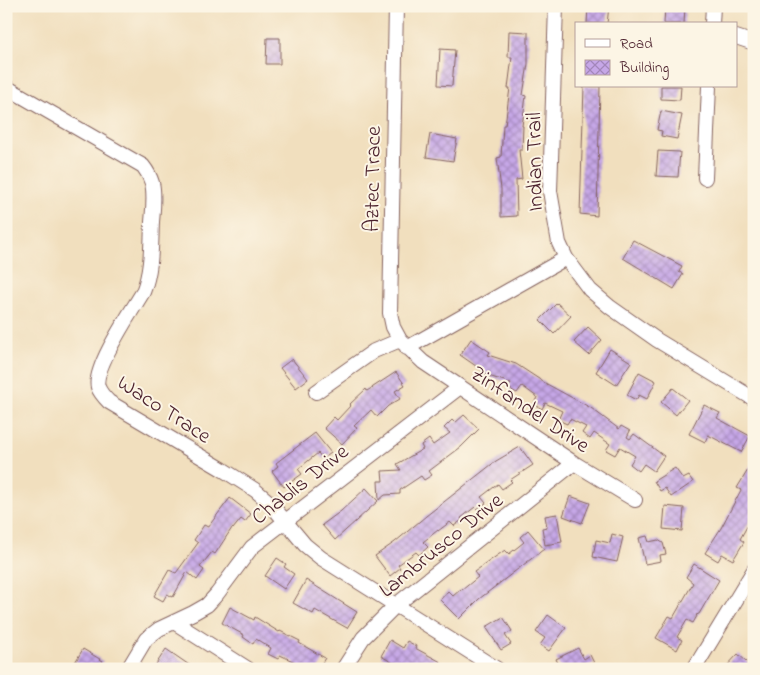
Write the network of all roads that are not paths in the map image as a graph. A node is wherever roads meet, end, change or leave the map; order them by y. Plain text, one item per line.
1 (396, 6) edge
2 (556, 6) edge
3 (713, 6) edge
4 (712, 22) edge
5 (738, 38) edge
6 (754, 43) edge
7 (6, 87) edge
8 (709, 88) edge
9 (705, 178) dead end
10 (566, 258) junction
11 (403, 344) junction
12 (460, 386) junction
13 (316, 392) dead end
14 (754, 399) edge
15 (574, 462) junction
16 (635, 500) dead end
17 (285, 521) junction
18 (754, 570) edge
19 (749, 588) edge
20 (396, 605) junction
21 (174, 622) junction
22 (128, 669) edge
23 (248, 669) edge
24 (343, 669) edge
25 (497, 669) edge
26 (694, 669) edge

1 - 11 street, Aztec Trace
2 - 10 street, Indian Trail
3 - 4 street
5 - 6 street
7 - 17 street, Waco Trace
8 - 9 street
10 - 11 street
10 - 14 street, Indian Trail
11 - 12 street, Zinfandel Drive
11 - 13 street
12 - 15 street, Zinfandel Drive
12 - 17 street, Chablis Drive
15 - 16 street, Zinfandel Drive
15 - 20 street, Lambrusco Drive
17 - 20 street, Waco Trace
17 - 21 street, Chablis Drive
18 - 19 street
19 - 26 street
20 - 24 street, Lambrusco Drive
20 - 25 street, Waco Trace
21 - 22 street, Chablis Drive
21 - 23 street

